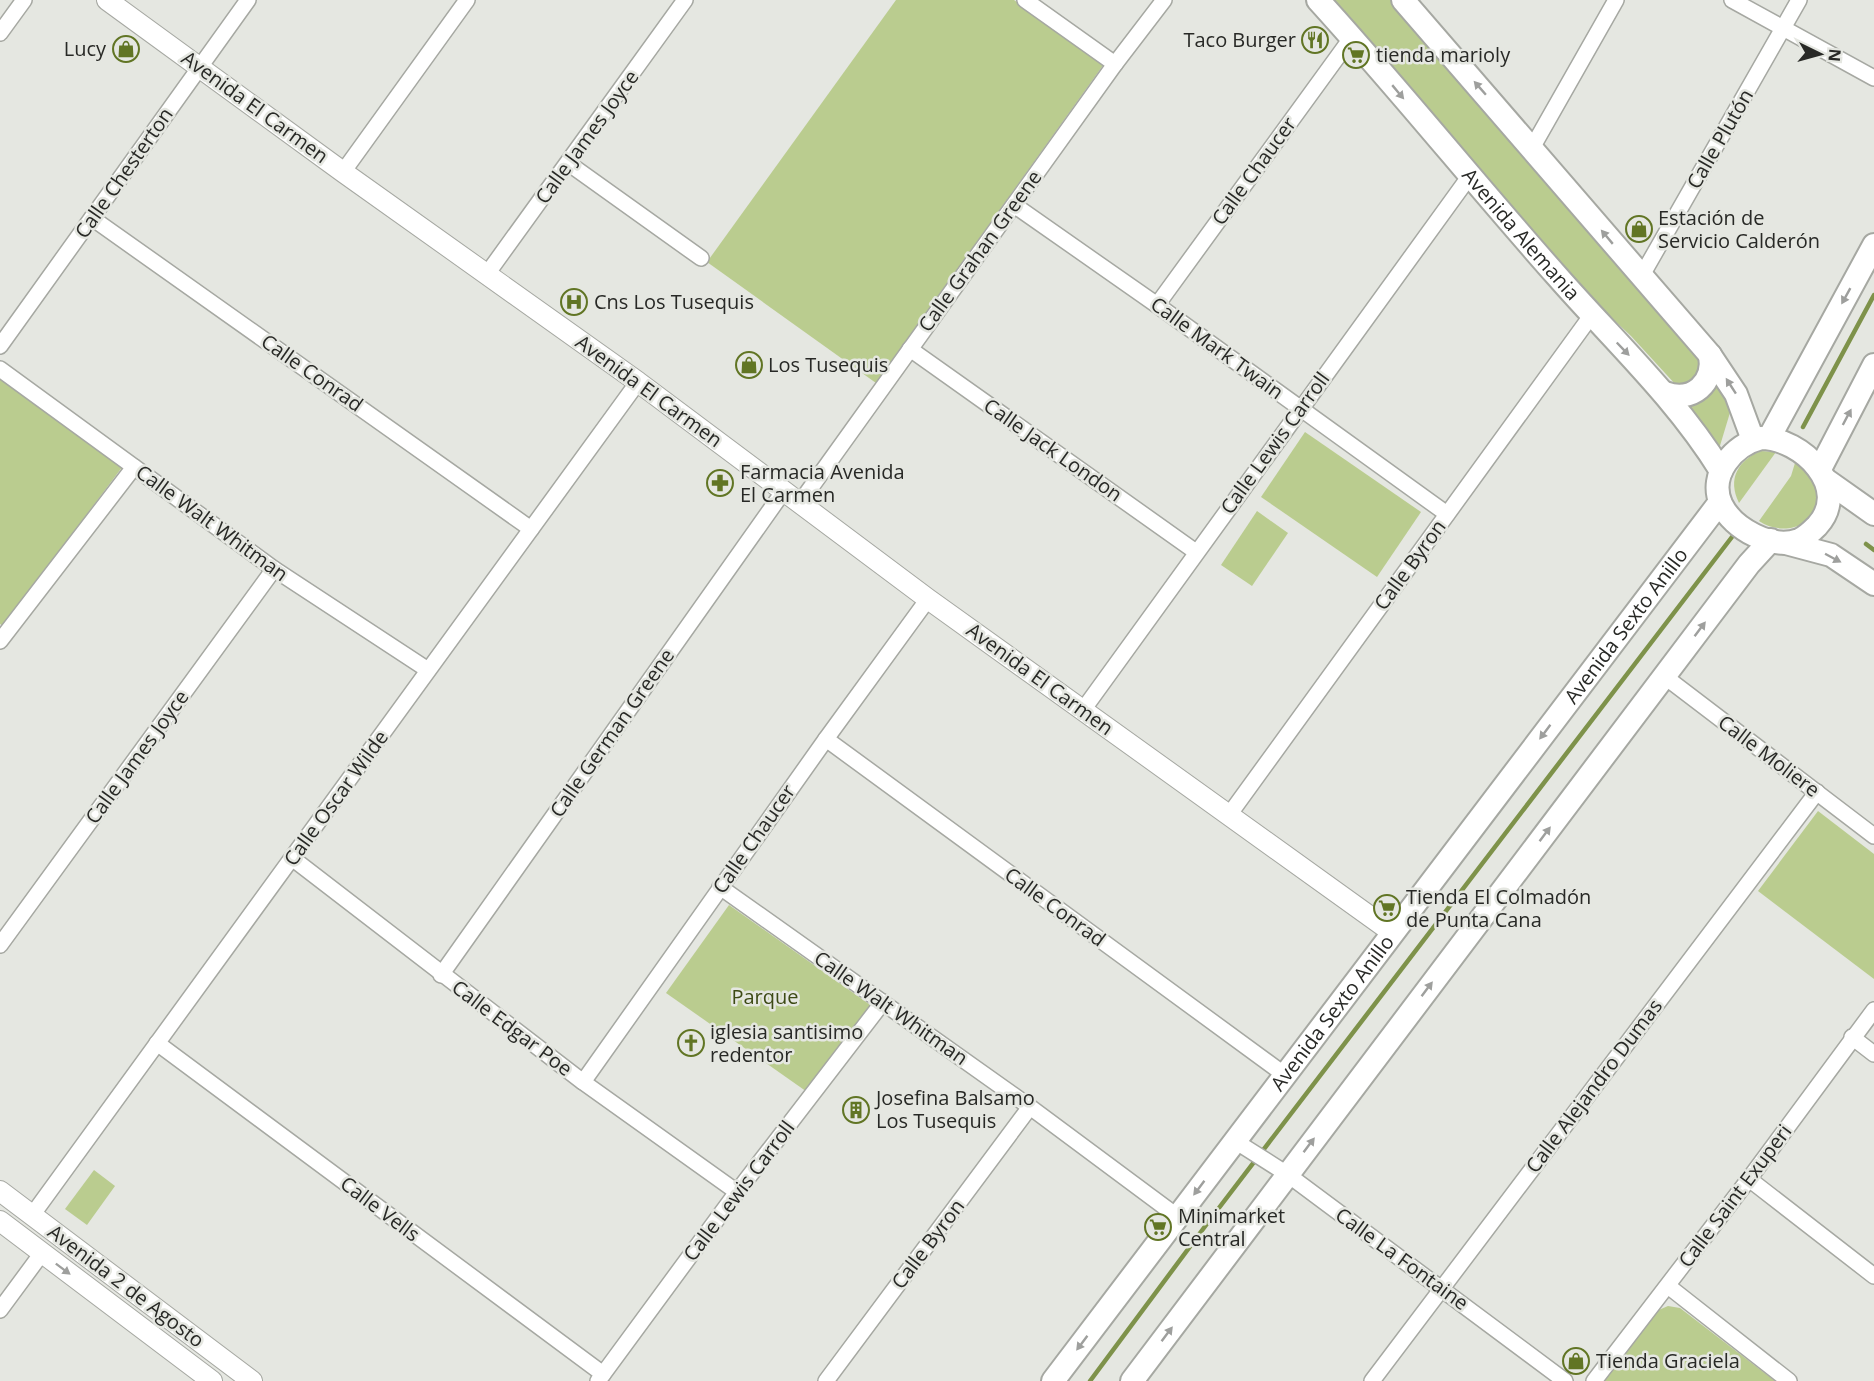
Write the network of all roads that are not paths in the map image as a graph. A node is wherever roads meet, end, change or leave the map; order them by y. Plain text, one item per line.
1 (24, 0) edge
2 (107, 0) edge
3 (248, 0) edge
4 (467, 0) edge
5 (686, 0) edge
6 (1025, 0) edge
7 (1164, 0) edge
8 (1318, 0) edge
9 (1403, 0) edge
10 (1616, 0) edge
11 (1732, 0) edge
12 (1799, 0) edge
13 (1783, 28) junction
14 (0, 33) edge
15 (1352, 37) junction
16 (1115, 64) junction
17 (200, 66) junction
18 (1874, 78) edge
19 (1532, 148) junction
20 (568, 163) junction
21 (343, 171) junction
22 (1469, 177) junction
23 (1014, 205) junction
24 (92, 218) junction
25 (1874, 245) edge
26 (700, 258) dead end
27 (487, 274) junction
28 (1641, 277) junction
29 (1157, 305) junction
30 (1591, 316) junction
31 (0, 346) edge
32 (910, 349) junction
33 (1710, 355) junction
34 (1874, 365) edge
35 (0, 369) edge
36 (638, 382) junction
37 (1665, 393) junction
38 (1300, 408) junction
39 (1761, 439) junction
40 (134, 467) junction
41 (1721, 471) junction
42 (1823, 475) junction
43 (791, 498) junction
44 (1720, 502) junction
45 (1447, 514) junction
46 (1874, 514) edge
47 (531, 529) junction
48 (1778, 542) junction
49 (1196, 552) junction
50 (274, 569) junction
51 (1874, 584) edge
52 (928, 599) junction
53 (0, 640) edge
54 (428, 670) junction
55 (1664, 676) junction
56 (1083, 710) junction
57 (826, 739) junction
58 (1817, 792) junction
59 (1229, 815) junction
60 (1874, 836) edge
61 (292, 858) junction
62 (720, 887) junction
63 (1393, 933) junction
64 (0, 945) edge
65 (441, 975) junction
66 (883, 1002) junction
67 (1874, 1010) edge
68 (1852, 1037) junction
69 (157, 1043) junction
70 (1874, 1054) edge
71 (1285, 1075) junction
72 (584, 1082) junction
73 (1030, 1107) junction
74 (1242, 1145) junction
75 (1280, 1169) junction
76 (1749, 1179) junction
77 (0, 1191) edge
78 (737, 1192) junction
79 (33, 1214) junction
80 (1178, 1217) junction
81 (0, 1221) edge
82 (42, 1253) junction
83 (1874, 1276) edge
84 (1668, 1286) junction
85 (1442, 1288) junction
86 (0, 1310) edge
87 (601, 1378) edge
88 (212, 1381) edge
89 (252, 1381) edge
90 (826, 1381) edge
91 (1053, 1381) edge
92 (1132, 1381) edge
93 (1372, 1381) edge
94 (1565, 1381) edge
95 (1594, 1381) edge
96 (1789, 1381) edge

1 - 14 street
2 - 17 street, Avenida El Carmen
3 - 17 street, Calle Chesterton
4 - 21 street
5 - 20 street, Calle James Joyce
6 - 16 street
7 - 16 street, Calle Grahan Greene
8 - 15 main road, Avenida Alemania
19 -> 9 main road
10 - 19 street
11 - 13 street
12 - 13 street, Calle Plutón
13 - 18 street
13 - 28 street, Calle Plutón
15 -> 22 main road, Avenida Alemania
15 - 29 street, Calle Chaucer
16 - 23 street, Calle Grahan Greene
17 - 21 street, Avenida El Carmen
17 - 24 street, Calle Chesterton
28 -> 19 main road
20 - 26 street
20 - 27 street, Calle James Joyce
21 - 27 street, Avenida El Carmen
22 - 30 main road, Avenida Alemania
22 - 38 street, Calle Lewis Carroll
23 - 29 street, Calle Mark Twain
23 - 32 street, Calle Grahan Greene
24 - 31 street, Calle Chesterton
24 - 47 street, Calle Conrad
25 -> 39 main road
27 - 36 street, Avenida El Carmen
28 - 33 main road
29 - 38 street, Calle Mark Twain
30 -> 37 main road, Avenida Alemania
30 - 45 street, Calle Byron
32 - 43 street, Calle Grahan Greene
32 - 49 street, Calle Jack London
33 - 37 main road
39 -> 33 main road
42 -> 34 main road
35 - 40 street, Calle Walt Whitman
36 - 43 street, Avenida El Carmen
36 - 47 street, Calle Oscar Wilde
37 - 41 main road, Avenida Alemania
38 - 45 street, Calle Mark Twain
38 - 49 street, Calle Lewis Carroll
39 - 41 main road
39 - 42 main road
40 - 50 street, Calle Walt Whitman
40 - 53 street
41 - 44 main road
42 - 46 main road
42 - 48 main road
43 - 52 street, Avenida El Carmen
43 - 65 street, Calle German Greene
44 - 48 main road
44 -> 63 main road, Avenida Sexto Anillo
45 - 59 street, Calle Byron
47 - 54 street, Calle Oscar Wilde
48 -> 51 main road
55 -> 48 main road
49 - 56 street, Calle Lewis Carroll
50 - 54 street, Calle Walt Whitman
50 - 64 street, Calle James Joyce
52 - 56 street, Avenida El Carmen
52 - 57 street, Calle Chaucer
54 - 61 street, Calle Oscar Wilde
55 - 58 street, Calle Moliere
75 -> 55 main road
56 - 59 street, Avenida El Carmen
57 - 62 street, Calle Chaucer
57 - 71 street, Calle Conrad
58 - 60 street, Calle Moliere
58 - 85 street, Calle Alejandro Dumas
59 - 63 street, Avenida El Carmen
61 - 65 street, Calle Edgar Poe
61 - 69 street, Calle Oscar Wilde
62 - 66 street, Calle Walt Whitman
62 - 72 street, Calle Chaucer
63 - 71 main road, Avenida Sexto Anillo
65 - 72 street, Calle Edgar Poe
66 - 73 street, Calle Walt Whitman
66 - 78 street, Calle Lewis Carroll
67 - 68 street, Calle Saint Exuperi
68 - 70 street
68 - 76 street, Calle Saint Exuperi
69 - 79 street, Calle Oscar Wilde
69 - 87 street, Calle Vells
71 - 74 main road, Avenida Sexto Anillo
72 - 78 street, Calle Edgar Poe
73 - 80 street, Calle Walt Whitman
73 - 90 street, Calle Byron
74 - 75 street, Calle La Fontaine
74 -> 80 main road, Avenida Sexto Anillo
75 - 85 street, Calle La Fontaine
92 -> 75 main road
76 - 83 street
76 - 84 street, Calle Saint Exuperi
77 - 79 street, Avenida 2 de Agosto
78 - 87 street, Calle Lewis Carroll
79 - 89 street, Avenida 2 de Agosto
80 -> 91 main road, Avenida Sexto Anillo
81 - 82 street, Avenida 2 de Agosto
82 - 86 street
82 -> 88 street, Avenida 2 de Agosto
84 - 95 street, Calle Saint Exuperi
84 - 96 street
85 - 93 street, Calle Alejandro Dumas
85 - 94 street, Calle La Fontaine

